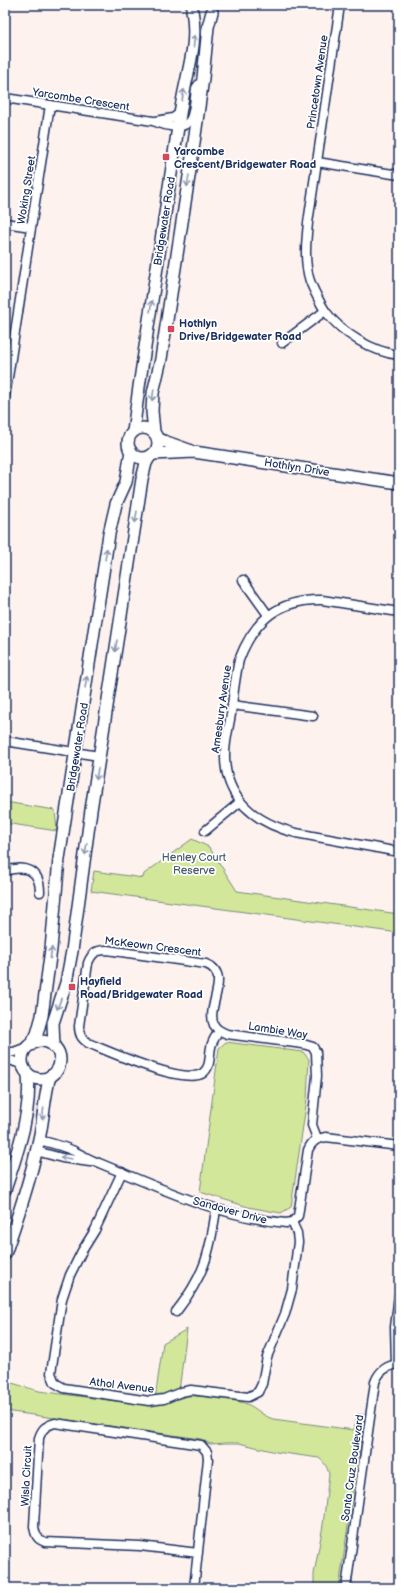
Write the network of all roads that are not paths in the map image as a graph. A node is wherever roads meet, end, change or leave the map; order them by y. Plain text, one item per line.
1 (340, 5) edge
2 (189, 7) edge
3 (215, 9) edge
4 (203, 78) junction
5 (5, 98) edge
6 (50, 105) junction
7 (180, 113) junction
8 (153, 121) junction
9 (178, 127) junction
10 (317, 162) junction
11 (399, 175) edge
12 (5, 223) edge
13 (31, 226) junction
14 (325, 311) junction
15 (282, 343) dead end
16 (399, 355) edge
17 (5, 397) edge
18 (134, 432) junction
19 (156, 436) junction
20 (131, 450) junction
21 (194, 452) junction
22 (152, 455) junction
23 (399, 483) edge
24 (243, 580) dead end
25 (399, 612) edge
26 (268, 615) junction
27 (232, 705) junction
28 (313, 716) dead end
29 (5, 741) edge
30 (76, 752) junction
31 (100, 756) junction
32 (240, 802) junction
33 (205, 831) dead end
34 (399, 852) edge
35 (34, 862) dead end
36 (31, 870) junction
37 (5, 871) edge
38 (40, 892) dead end
39 (219, 1031) junction
40 (29, 1046) junction
41 (54, 1047) junction
42 (5, 1052) edge
43 (5, 1058) edge
44 (25, 1069) junction
45 (50, 1076) junction
46 (21, 1135) junction
47 (317, 1138) junction
48 (39, 1140) junction
49 (18, 1146) junction
50 (399, 1146) edge
51 (36, 1151) junction
52 (97, 1163) junction
53 (122, 1172) junction
54 (5, 1190) edge
55 (216, 1209) junction
56 (292, 1222) junction
57 (5, 1254) edge
58 (399, 1295) edge
59 (176, 1312) dead end
60 (397, 1364) edge
61 (198, 1553) junction
62 (194, 1588) edge
63 (346, 1588) edge

1 - 10 street, Princetown Avenue
2 - 3 street
7 -> 2 street, Bridgewater Road
3 - 4 street, Bridgewater Road
4 - 9 street
4 -> 19 street, Bridgewater Road
5 - 6 street, Yarcombe Crescent
6 - 8 street, Yarcombe Crescent
6 - 13 street, Woking Street
7 - 8 street, Yarcombe Crescent
7 - 9 street, Bridgewater Road
8 - 9 street, Yarcombe Crescent
18 -> 9 street, Bridgewater Road
10 - 11 street
10 - 14 street, Princetown Avenue
12 - 13 street
13 - 17 street, Woking Street
14 - 15 street
14 - 16 street, Princetown Avenue
18 - 19 street
18 - 20 street
19 - 21 street, Hothlyn Drive
19 - 22 street
20 - 22 street
30 -> 20 street, Bridgewater Road
21 - 22 street, Hothlyn Drive
21 - 23 street, Hothlyn Drive
22 -> 31 street
24 - 26 street
25 - 26 street, Amesbury Avenue
26 - 27 street, Amesbury Avenue
27 - 28 street
27 - 32 street, Amesbury Avenue
29 - 30 street
30 - 31 street
40 -> 30 street, Bridgewater Road
31 -> 41 street
32 - 33 street
32 - 34 street, Amesbury Avenue
35 - 36 street
36 - 37 street
36 - 38 street
39 - 39 street, McKeown Crescent
39 - 47 street, Lambie Way
40 - 41 street
40 - 42 street
40 - 44 street
41 - 45 street
43 - 44 street
44 - 45 street
44 - 46 street
45 -> 48 street
46 - 48 street, Sandover Drive
46 - 49 street
47 - 50 street
47 - 56 street
48 - 51 street
48 - 52 street, Sandover Drive
49 - 51 street, Sandover Drive
49 - 54 street
52 -> 51 street, Sandover Drive
51 - 57 street
52 - 53 street, Sandover Drive
53 - 55 street, Sandover Drive
53 - 56 street, Athol Avenue
55 - 56 street, Sandover Drive
55 - 59 street
58 - 60 street
60 - 63 street, Santa Cruz Boulevard
61 - 61 street, Wisla Circuit
61 - 62 street, Wisla Circuit

